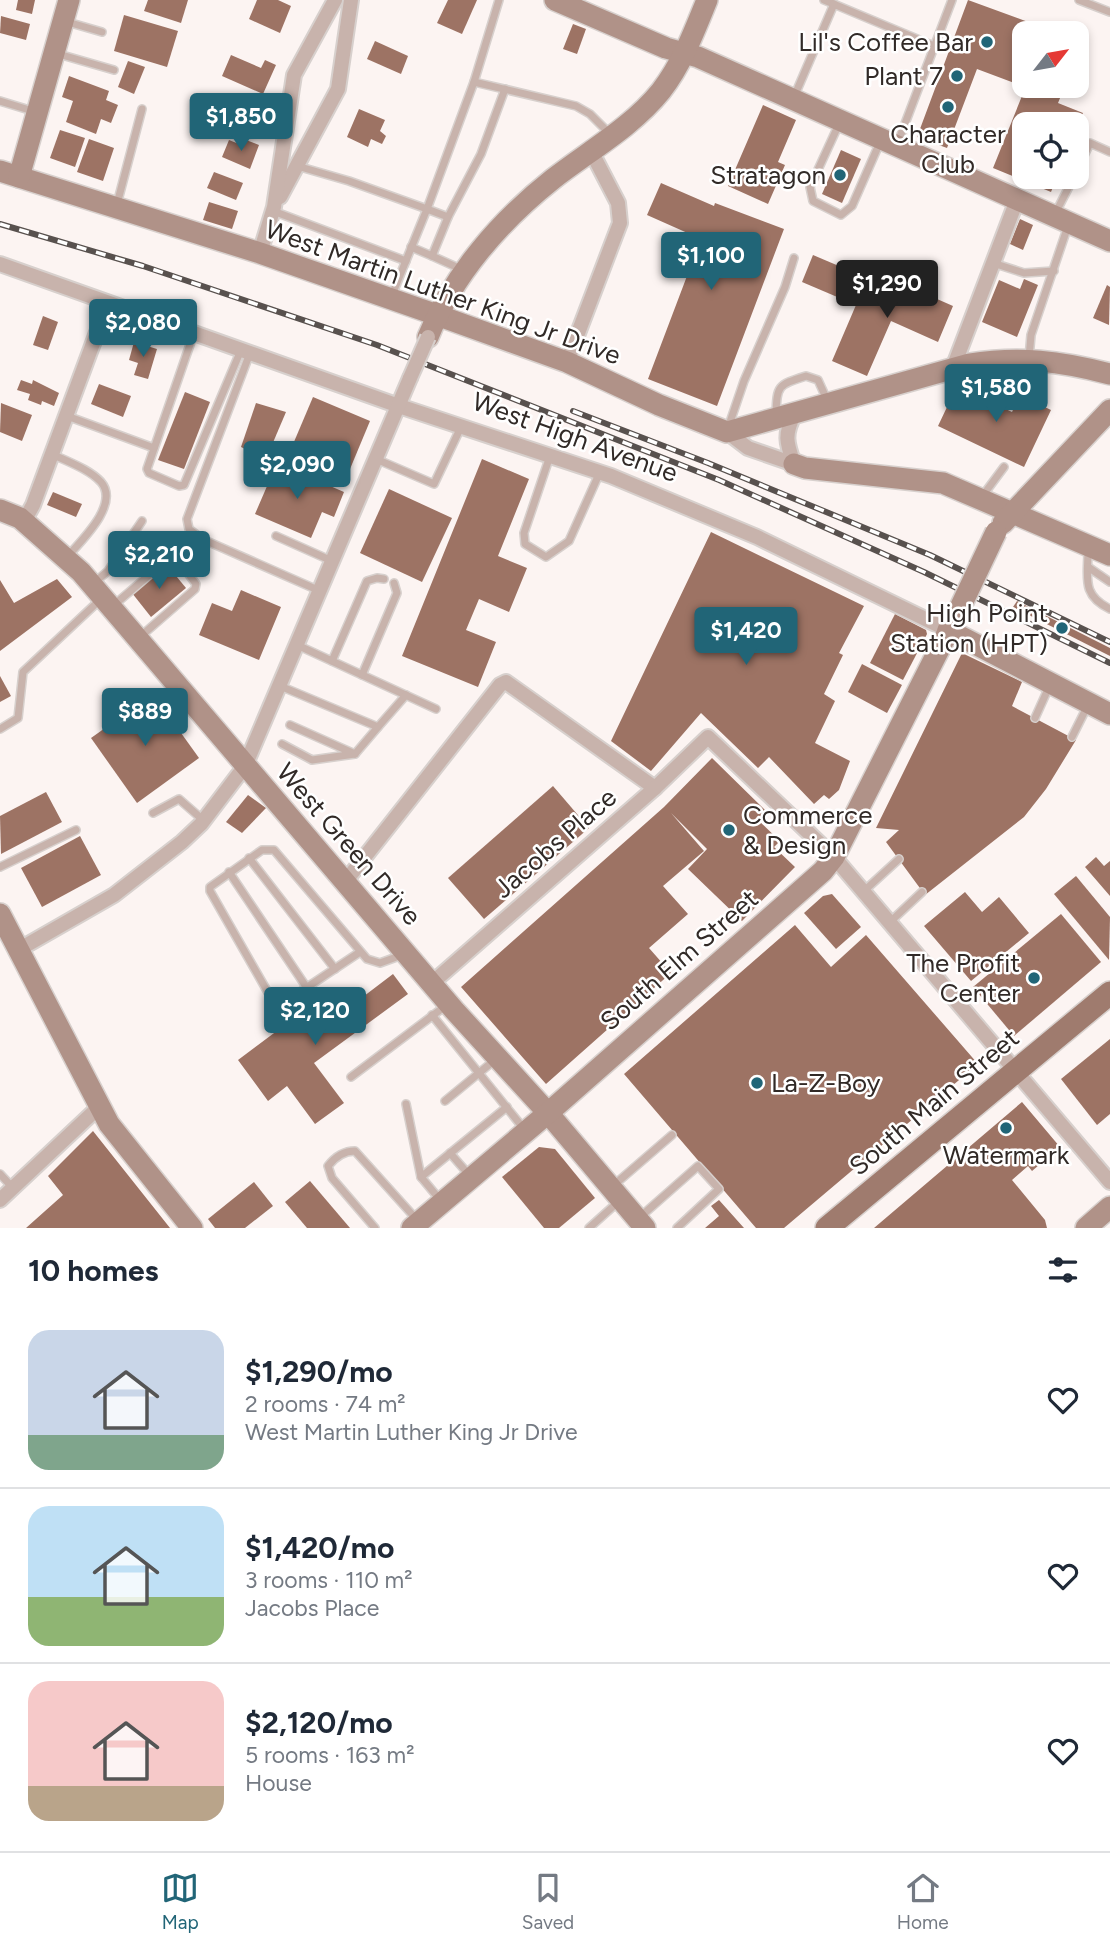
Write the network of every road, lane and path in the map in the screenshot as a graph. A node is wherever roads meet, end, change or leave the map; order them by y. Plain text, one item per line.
1 (69, 0) edge
2 (335, 0) edge
3 (351, 0) edge
4 (499, 0) edge
5 (555, 0) edge
6 (707, 0) edge
7 (824, 0) edge
8 (951, 0) edge
9 (1079, 0) edge
10 (834, 4) junction
11 (1110, 12) edge
12 (63, 21) junction
13 (102, 32) dead end
14 (934, 46) junction
15 (54, 53) junction
16 (685, 54) junction
17 (114, 71) dead end
18 (474, 82) junction
19 (505, 89) junction
20 (793, 99) junction
21 (0, 102) edge
22 (142, 109) dead end
23 (37, 112) junction
24 (841, 121) junction
25 (611, 136) junction
26 (889, 142) junction
27 (1089, 145) edge
28 (591, 151) junction
29 (1110, 152) edge
30 (296, 166) junction
31 (9, 174) edge
32 (1071, 189) edge
33 (1017, 200) junction
34 (116, 208) junction
35 (274, 209) junction
36 (427, 209) junction
37 (448, 217) junction
38 (1062, 220) junction
39 (1110, 241) edge
40 (411, 247) junction
41 (260, 253) junction
42 (432, 256) junction
43 (794, 258) dead end
44 (405, 261) junction
45 (993, 263) junction
46 (0, 264) edge
47 (464, 271) junction
48 (1054, 271) junction
49 (390, 299) junction
50 (108, 303) junction
51 (437, 316) junction
52 (194, 333) junction
53 (428, 337) joint
54 (246, 351) junction
55 (1029, 359) junction
56 (567, 362) junction
57 (953, 368) junction
58 (1110, 374) edge
59 (829, 404) junction
60 (399, 406) junction
61 (1110, 410) edge
62 (66, 416) junction
63 (785, 416) junction
64 (462, 426) junction
65 (727, 432) junction
66 (154, 448) junction
67 (52, 454) junction
68 (551, 456) junction
69 (376, 459) junction
70 (794, 464) junction
71 (1004, 467) dead end
72 (600, 472) junction
73 (980, 499) junction
74 (0, 510) edge
75 (1011, 512) junction
76 (24, 521) junction
77 (142, 521) dead end
78 (276, 536) dead end
79 (1088, 545) junction
80 (1110, 555) edge
81 (65, 558) junction
82 (333, 562) junction
83 (1088, 567) junction
84 (384, 579) dead end
85 (1110, 582) edge
86 (394, 583) dead end
87 (320, 592) junction
88 (102, 597) junction
89 (1110, 609) edge
90 (948, 630) junction
91 (138, 639) junction
92 (297, 645) junction
93 (332, 661) junction
94 (362, 675) junction
95 (1051, 683) junction
96 (280, 686) junction
97 (406, 695) junction
98 (1089, 703) junction
99 (436, 709) dead end
100 (1110, 714) edge
101 (1035, 718) dead end
102 (290, 725) dead end
103 (378, 727) junction
104 (0, 729) edge
105 (1072, 737) dead end
106 (282, 744) dead end
107 (355, 754) junction
108 (246, 766) junction
109 (655, 788) junction
110 (153, 813) dead end
111 (204, 821) junction
112 (76, 830) dead end
113 (834, 857) junction
114 (249, 858) junction
115 (899, 859) dead end
116 (0, 867) edge
117 (229, 872) junction
118 (345, 882) junction
119 (864, 891) junction
120 (922, 892) dead end
121 (0, 915) edge
122 (890, 922) junction
123 (18, 950) junction
124 (360, 952) junction
125 (406, 953) junction
126 (335, 969) junction
127 (432, 983) junction
128 (307, 988) junction
129 (1110, 993) edge
130 (440, 1009) junction
131 (498, 1058) junction
132 (1015, 1070) junction
133 (479, 1074) junction
134 (351, 1077) dead end
135 (445, 1101) dead end
136 (406, 1104) dead end
137 (100, 1106) junction
138 (507, 1107) junction
139 (548, 1112) junction
140 (526, 1131) junction
141 (672, 1135) dead end
142 (450, 1153) junction
143 (0, 1174) edge
144 (421, 1177) junction
145 (471, 1177) junction
146 (1110, 1182) edge
147 (13, 1188) junction
148 (616, 1193) junction
149 (0, 1200) edge
150 (441, 1201) junction
151 (1110, 1207) edge
152 (641, 1224) edge
153 (415, 1225) edge
154 (192, 1228) edge
155 (375, 1228) edge
156 (589, 1228) edge
157 (677, 1228) edge
158 (827, 1228) edge
159 (1086, 1228) edge

1 - 12 main road
2 - 35 street
3 - 30 street
4 - 18 lane
5 - 16 main road
6 - 16 main road
7 - 10 lane
8 - 14 lane
9 - 11 lane
10 - 14 lane
10 - 20 lane
12 - 13 lane
12 - 15 main road
14 - 26 lane
15 - 17 lane
15 - 23 main road
16 - 20 main road
16 - 25 main road
18 - 19 lane
18 - 36 lane
19 - 25 lane
19 - 37 lane
20 - 24 main road
21 - 23 lane
22 - 34 lane
23 - 31 main road
24 - 26 main road
24 - 26 lane
25 - 28 main road
26 - 33 main road
27 - 29 lane
28 - 47 main road
28 - 56 street
30 - 35 street
30 - 36 lane
31 - 34 main road, West Martin Luther King Jr Drive
32 - 38 lane
33 - 38 main road
33 - 45 street
34 - 41 main road, West Martin Luther King Jr Drive
35 - 41 street
35 - 44 lane
36 - 37 lane
36 - 40 lane
37 - 42 lane
38 - 39 main road
38 - 48 lane
40 - 42 lane
40 - 44 lane
41 - 49 main road, West Martin Luther King Jr Drive
42 - 47 lane
43 - 65 lane
44 - 49 lane
45 - 48 lane
45 - 57 street
46 - 50 street, West High Avenue
47 - 51 main road
48 - 55 lane
49 - 51 main road, West Martin Luther King Jr Drive
50 - 52 street, West High Avenue
50 - 62 street
51 - 53 main road
51 - 56 main road, West Martin Luther King Jr Drive
52 - 54 street, West High Avenue
52 - 66 lane
53 - 60 street, bridge
54 - 60 street, West High Avenue
54 - 66 lane
54 - 87 lane
55 - 57 main road
55 - 58 main road
56 - 65 main road, West Martin Luther King Jr Drive
57 - 59 main road
59 - 63 main road
59 - 63 lane
60 - 64 street, West High Avenue
60 - 69 street
61 - 75 main road, South Elm Street
62 - 66 lane
62 - 67 street
63 - 65 main road
63 - 70 street
64 - 68 street, West High Avenue
64 - 69 lane
65 - 70 street
67 - 76 street
67 - 81 lane
68 - 72 street, West High Avenue
68 - 72 lane
69 - 82 street
70 - 73 main road
71 - 73 lane
72 - 90 street, West High Avenue
73 - 75 main road
74 - 76 main road, West Green Drive
75 - 79 main road
75 - 90 main road, South Elm Street, bridge
76 - 81 main road, West Green Drive
77 - 88 lane
78 - 82 lane
79 - 80 main road
79 - 83 lane
81 - 88 main road, West Green Drive
82 - 87 street
83 - 85 lane
83 - 89 lane
84 - 93 lane
86 - 94 lane
87 - 92 street
88 - 91 main road, West Green Drive
88 - 91 lane
88 - 104 lane
90 - 95 main road, West High Avenue
90 - 113 main road, South Elm Street
91 - 108 main road, West Green Drive
92 - 93 lane
92 - 96 street
93 - 94 lane
94 - 97 lane
95 - 98 main road, West High Avenue
95 - 101 lane
96 - 103 lane
96 - 108 street
97 - 99 lane
97 - 103 lane
98 - 100 main road, West High Avenue
98 - 105 lane
102 - 107 lane
103 - 107 lane
106 - 107 lane
108 - 111 street
108 - 118 main road, West Green Drive
109 - 113 street, Jacobs Place
109 - 118 street
109 - 127 street, Jacobs Place
110 - 111 lane
111 - 123 street
112 - 116 lane
113 - 119 street
113 - 139 main road, South Elm Street
114 - 117 lane
114 - 124 lane
114 - 126 lane
115 - 119 lane
117 - 128 lane
117 - 128 lane
118 - 125 main road, West Green Drive
119 - 122 street
120 - 122 lane
121 - 123 main road
122 - 132 street
123 - 137 main road
124 - 125 lane
124 - 126 lane
125 - 127 main road, West Green Drive
126 - 128 lane
127 - 130 main road, West Green Drive
129 - 132 main road, South Main Street
130 - 131 main road, West Green Drive
130 - 133 lane
130 - 134 lane
131 - 133 lane
131 - 139 main road, West Green Drive
132 - 146 street
132 - 158 main road, South Main Street
133 - 135 lane
133 - 138 lane
136 - 144 lane
137 - 147 street
137 - 154 main road
138 - 140 lane
138 - 142 lane
139 - 140 main road, South Elm Street
139 - 148 main road, West Green Drive
140 - 145 main road, South Elm Street
141 - 148 lane
142 - 144 lane
142 - 145 lane
143 - 147 lane
144 - 150 lane
145 - 150 main road, South Elm Street
147 - 149 street
148 - 152 main road, West Green Drive
148 - 156 lane
150 - 153 main road, South Elm Street
151 - 159 main road
152 - 157 lane
153 - 155 lane

